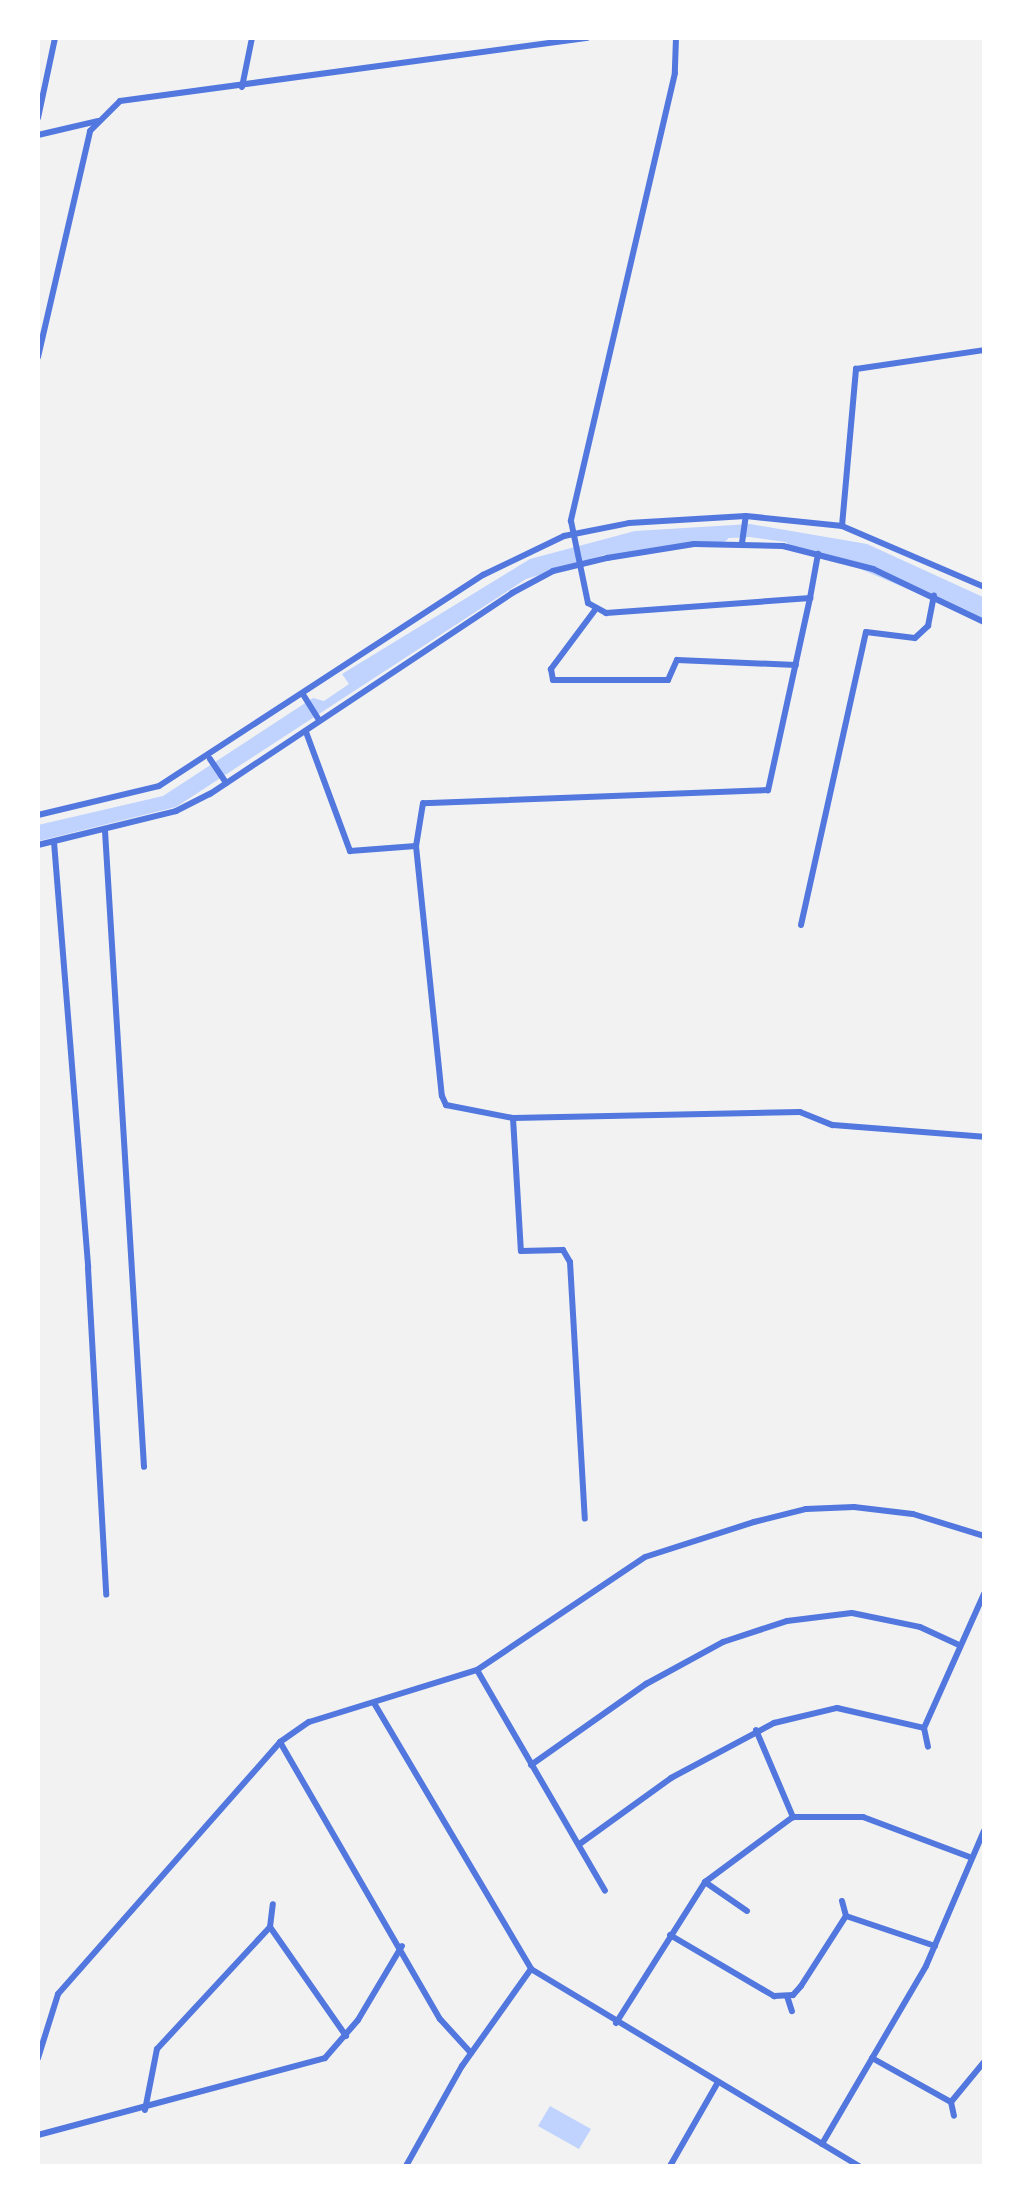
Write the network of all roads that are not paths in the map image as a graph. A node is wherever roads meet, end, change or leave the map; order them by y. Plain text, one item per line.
1 (55, 38) edge
2 (251, 38) edge
3 (588, 38) edge
4 (676, 38) edge
5 (546, 41) edge
6 (242, 87) junction
7 (38, 118) edge
8 (98, 121) junction
9 (38, 135) edge
10 (984, 350) edge
11 (38, 357) edge
12 (746, 520) junction
13 (842, 526) junction
14 (572, 534) junction
15 (743, 540) junction
16 (818, 554) junction
17 (579, 563) junction
18 (984, 587) edge
19 (934, 596) junction
20 (810, 598) junction
21 (595, 610) junction
22 (984, 622) edge
23 (796, 665) junction
24 (306, 699) junction
25 (318, 718) junction
26 (306, 732) junction
27 (212, 762) junction
28 (225, 782) junction
29 (38, 816) edge
30 (105, 831) junction
31 (54, 842) junction
32 (38, 845) edge
33 (416, 846) junction
34 (801, 925) dead end
35 (513, 1118) junction
36 (984, 1137) edge
37 (144, 1467) dead end
38 (585, 1519) dead end
39 (984, 1536) edge
40 (984, 1594) edge
41 (106, 1595) dead end
42 (959, 1645) junction
43 (477, 1670) junction
44 (374, 1703) junction
45 (924, 1728) junction
46 (756, 1730) junction
47 (280, 1742) junction
48 (928, 1747) dead end
49 (531, 1765) junction
50 (793, 1817) junction
51 (984, 1831) edge
52 (582, 1843) junction
53 (972, 1858) junction
54 (705, 1882) junction
55 (605, 1891) dead end
56 (842, 1901) dead end
57 (273, 1904) dead end
58 (747, 1910) dead end
59 (846, 1916) junction
60 (270, 1927) junction
61 (670, 1936) junction
62 (402, 1946) junction
63 (935, 1946) junction
64 (531, 1969) junction
65 (787, 1996) junction
66 (792, 2011) dead end
67 (616, 2023) junction
68 (346, 2036) junction
69 (471, 2053) junction
70 (38, 2058) edge
71 (873, 2058) junction
72 (984, 2062) edge
73 (717, 2084) junction
74 (951, 2102) junction
75 (145, 2110) junction
76 (954, 2116) dead end
77 (38, 2135) edge
78 (822, 2144) junction
79 (406, 2165) edge
80 (670, 2165) edge
81 (859, 2165) edge

1 - 7 street
2 - 6 street
3 - 5 street
4 - 14 street
5 - 6 street
6 - 8 street
8 - 9 street
8 - 11 street
10 - 13 street
12 - 13 street
12 - 14 street
12 - 15 street
13 - 18 street
14 - 17 street
14 - 24 street
15 - 16 street
15 - 17 street
16 - 19 street
16 - 20 street
17 - 21 street
17 - 25 street
19 - 22 street
19 - 34 street
20 - 21 street
20 - 23 street
21 - 23 street
23 - 33 street
24 - 25 street
24 - 27 street
25 - 26 street
26 - 28 street
26 - 33 street
27 - 28 street
27 - 29 street
28 - 30 street
30 - 31 street
30 - 37 street
31 - 32 street
31 - 41 street
33 - 35 street
35 - 36 street
35 - 38 street
39 - 43 street
40 - 42 street
42 - 45 street
42 - 49 street
43 - 44 street
43 - 49 street
44 - 47 street
44 - 64 street
45 - 46 street
45 - 48 street
46 - 50 street
46 - 52 street
47 - 62 street
47 - 70 street
49 - 52 street
50 - 53 street
50 - 54 street
51 - 53 street
52 - 55 street
53 - 63 street
54 - 58 street
54 - 61 street
56 - 59 street
57 - 60 street
59 - 63 street
59 - 65 street
60 - 68 street
60 - 75 street
61 - 65 street
61 - 67 street
62 - 68 street
62 - 69 street
63 - 71 street
64 - 67 street
64 - 69 street
65 - 66 street
67 - 73 street
68 - 75 street
69 - 79 street
71 - 74 street
71 - 78 street
72 - 74 street
73 - 78 street
73 - 80 street
74 - 76 street
75 - 77 street
78 - 81 street

